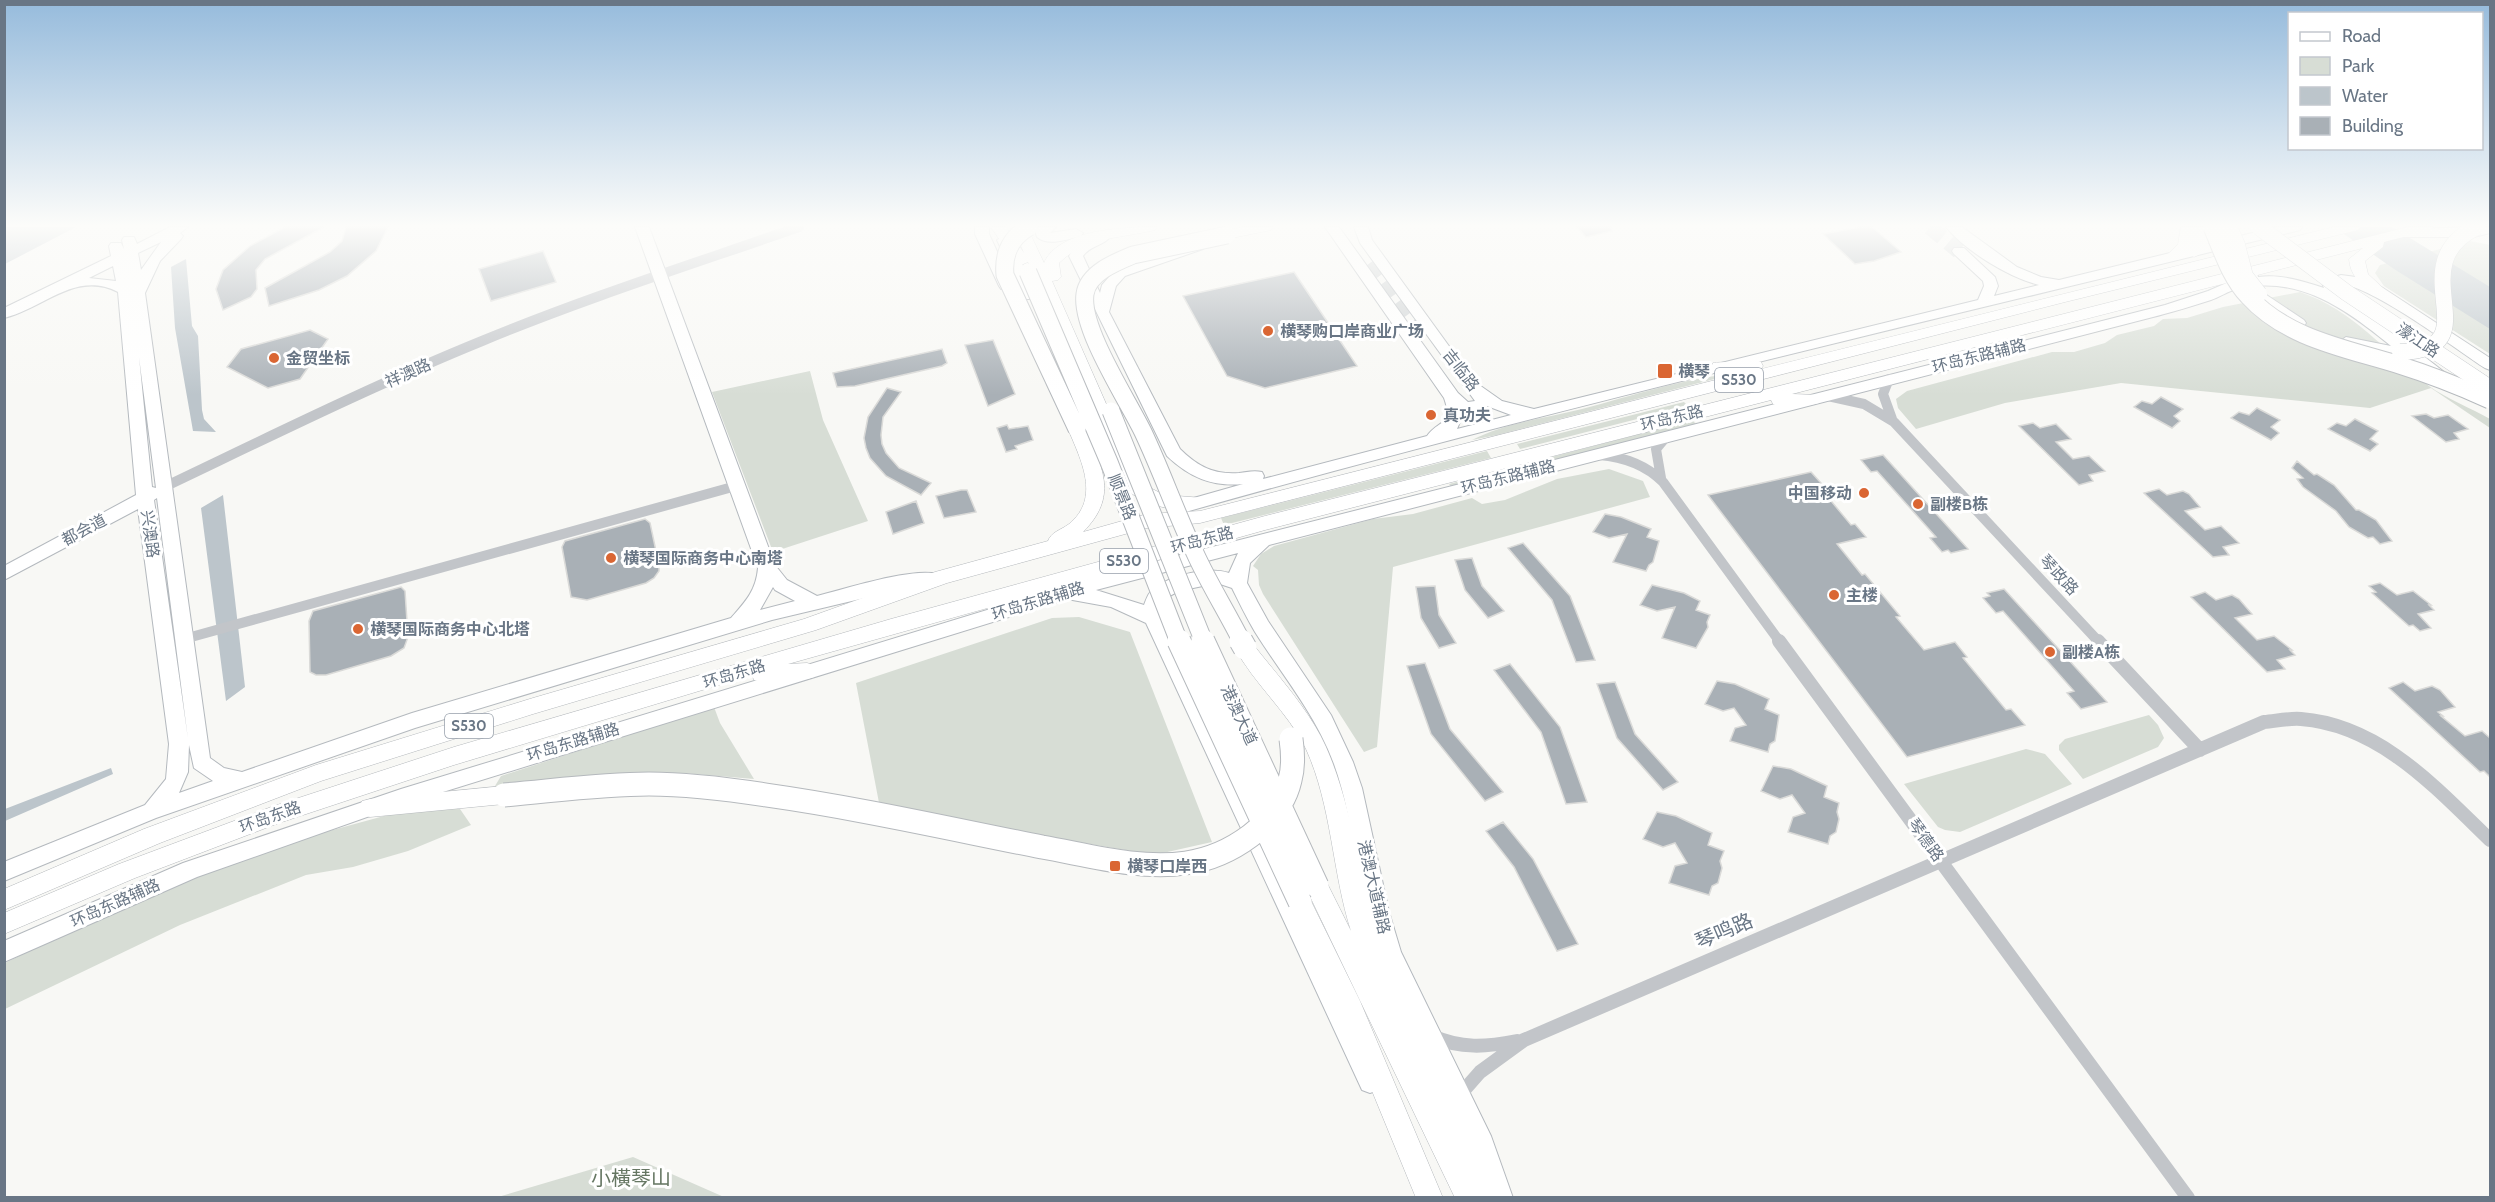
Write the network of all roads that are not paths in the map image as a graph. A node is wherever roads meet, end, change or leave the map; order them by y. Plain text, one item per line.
1 (45, 283) edge
2 (64, 283) edge
3 (81, 283) edge
4 (111, 283) edge
5 (130, 283) edge
6 (138, 283) edge
7 (638, 283) edge
8 (663, 283) edge
9 (1005, 283) edge
10 (1009, 283) edge
11 (1023, 283) edge
12 (1033, 283) edge
13 (1045, 283) edge
14 (1055, 283) edge
15 (1089, 283) edge
16 (1090, 283) edge
17 (1111, 283) edge
18 (1372, 283) edge
19 (1398, 283) edge
20 (1991, 283) edge
21 (2004, 283) edge
22 (2059, 283) edge
23 (2090, 283) edge
24 (2123, 283) edge
25 (2207, 283) edge
26 (2224, 283) edge
27 (2239, 283) edge
28 (2244, 283) edge
29 (2251, 283) edge
30 (2289, 283) edge
31 (2329, 283) edge
32 (2336, 283) edge
33 (2349, 283) edge
34 (2359, 283) edge
35 (2370, 283) edge
36 (2455, 283) edge
37 (51, 291) junction
38 (2378, 291) junction
39 (132, 292) junction
40 (2459, 292) dead end
41 (2259, 294) junction
42 (2001, 297) junction
43 (2061, 298) junction
44 (4, 301) edge
45 (1985, 301) junction
46 (2355, 310) junction
47 (1102, 312) junction
48 (4, 314) edge
49 (2066, 319) junction
50 (1418, 329) tunnel mouth
51 (2464, 330) dead end
52 (1983, 355) junction
53 (1829, 356) junction
54 (2490, 365) edge
55 (1719, 367) junction
56 (1464, 376) junction
57 (2490, 377) edge
58 (1889, 379) junction
59 (2490, 388) edge
60 (1477, 392) junction
61 (1452, 397) junction
62 (1819, 397) junction
63 (2490, 400) edge
64 (2490, 409) edge
65 (1111, 411) junction
66 (1703, 411) junction
67 (1548, 412) junction
68 (1894, 422) junction
69 (1159, 424) junction
70 (1081, 431) junction
71 (1666, 436) junction
72 (1420, 444) junction
73 (1393, 450) junction
74 (1594, 455) junction
75 (1663, 482) junction
76 (1098, 485) junction
77 (736, 486) junction
78 (164, 487) junction
79 (145, 498) junction
80 (1198, 502) junction
81 (1142, 526) junction
82 (1266, 540) junction
83 (1041, 549) junction
84 (1012, 557) junction
85 (767, 568) junction
86 (4, 574) edge
87 (942, 577) junction
88 (1238, 583) junction
89 (1062, 594) junction
90 (815, 603) junction
91 (1153, 618) junction
92 (736, 624) junction
93 (891, 627) junction
94 (184, 639) junction
95 (1245, 648) junction
96 (807, 671) junction
97 (722, 678) junction
98 (2200, 750) junction
99 (239, 779) junction
100 (370, 808) junction
101 (150, 812) junction
102 (2490, 840) edge
103 (1941, 861) junction
104 (4, 872) edge
105 (1309, 894) junction
106 (4, 900) edge
107 (4, 924) edge
108 (4, 952) edge
109 (1428, 1034) junction
110 (1524, 1040) junction
111 (1458, 1097) junction
112 (1428, 1197) edge
113 (1469, 1197) edge
114 (1484, 1197) edge
115 (1501, 1197) edge
116 (2188, 1197) edge

1 - 44 main road
2 - 37 main road
3 - 37 main road
4 - 39 main road
5 - 39 main road, 兴澳路
6 - 39 main road
7 - 78 street, 祥澳路
8 - 77 main road
9 - 76 main road
10 - 70 main road, bridge
11 - 70 main road
12 - 81 main road, 顺景路, bridge
13 - 80 main road
14 - 65 main road, 港澳大道
15 - 47 main road
16 - 95 main road, bridge
17 - 47 main road
18 - 61 main road, 吉临路
19 - 56 main road, 吉临路
20 - 45 main road
21 - 42 main road
22 - 42 main road
23 - 43 main road
24 - 43 main road, 环岛东路 / S530
25 - 49 main road, 环岛东路 / S530
26 - 52 main road, 环岛东路辅路
27 - 63 main road, bridge
28 - 41 main road, bridge
29 - 41 main road, bridge
30 - 46 main road
31 - 46 main road
32 - 59 main road, 濠江路, bridge
33 - 57 main road, 濠江路
34 - 38 main road
35 - 38 main road
36 - 40 main road, bridge
37 - 48 main road
38 - 54 main road
39 - 78 main road, 兴澳路
39 - 79 main road, 兴澳路
41 - 51 main road, bridge
42 - 45 main road
43 - 53 main road, 环岛东路 / S530
45 - 55 main road
46 - 64 main road
47 - 69 main road
49 - 52 main road
49 - 66 main road, 环岛东路 / S530
50 - 56 main road
52 - 58 main road, 环岛东路辅路
53 - 55 main road
53 - 81 main road, 环岛东路 / S530
55 - 67 main road
56 - 60 main road, 吉临路
58 - 62 main road, 环岛东路辅路
58 - 68 street
60 - 61 main road
60 - 67 main road, 吉临路
61 - 72 main road, 吉临路
62 - 66 main road
62 - 68 street
62 - 71 main road, 环岛东路辅路
65 - 95 main road, bridge
65 - 105 main road, 港澳大道, bridge
66 - 93 main road, 环岛东路 / S530
67 - 72 main road
68 - 98 street, 琴政路
69 - 70 main road
69 - 73 main road
70 - 76 main road
71 - 74 main road, 环岛东路辅路
71 - 75 street, 琴德路
72 - 73 main road
73 - 80 main road
74 - 75 street, 琴德路
74 - 82 main road, 环岛东路辅路
75 - 103 street, 琴德路
76 - 83 main road
77 - 85 main road
77 - 94 street
78 - 79 main road, 都会道
78 - 94 main road, 兴澳路
79 - 86 main road, 都会道
79 - 101 main road, 兴澳路
80 - 81 main road
81 - 83 main road, 环岛东路
81 - 105 main road, 港澳大道, bridge
82 - 88 main road
82 - 89 main road, 环岛东路辅路
83 - 84 main road, 环岛东路
84 - 87 main road, 环岛东路
84 - 93 main road
85 - 90 main road
85 - 92 main road
87 - 90 main road
87 - 106 main road, 环岛东路 / S530
88 - 91 main road
88 - 109 main road, 港澳大道辅路
89 - 91 main road
89 - 96 main road, 环岛东路辅路
90 - 92 main road
91 - 112 main road
92 - 99 main road
93 - 97 main road, 环岛东路 / S530
94 - 99 main road, 兴澳路
95 - 100 main road, bridge
95 - 114 main road
96 - 97 main road
96 - 100 main road, 环岛东路辅路
97 - 107 main road, 环岛东路 / S530
98 - 102 street
98 - 103 street
99 - 101 main road
100 - 108 main road, 环岛东路辅路
101 - 104 main road
103 - 110 street, 琴鸣路
103 - 116 street, 琴德路
105 - 112 main road, 港澳大道
105 - 113 main road, 港澳大道
109 - 110 street
109 - 111 main road, 港澳大道辅路
110 - 111 street
111 - 115 main road, 港澳大道辅路

